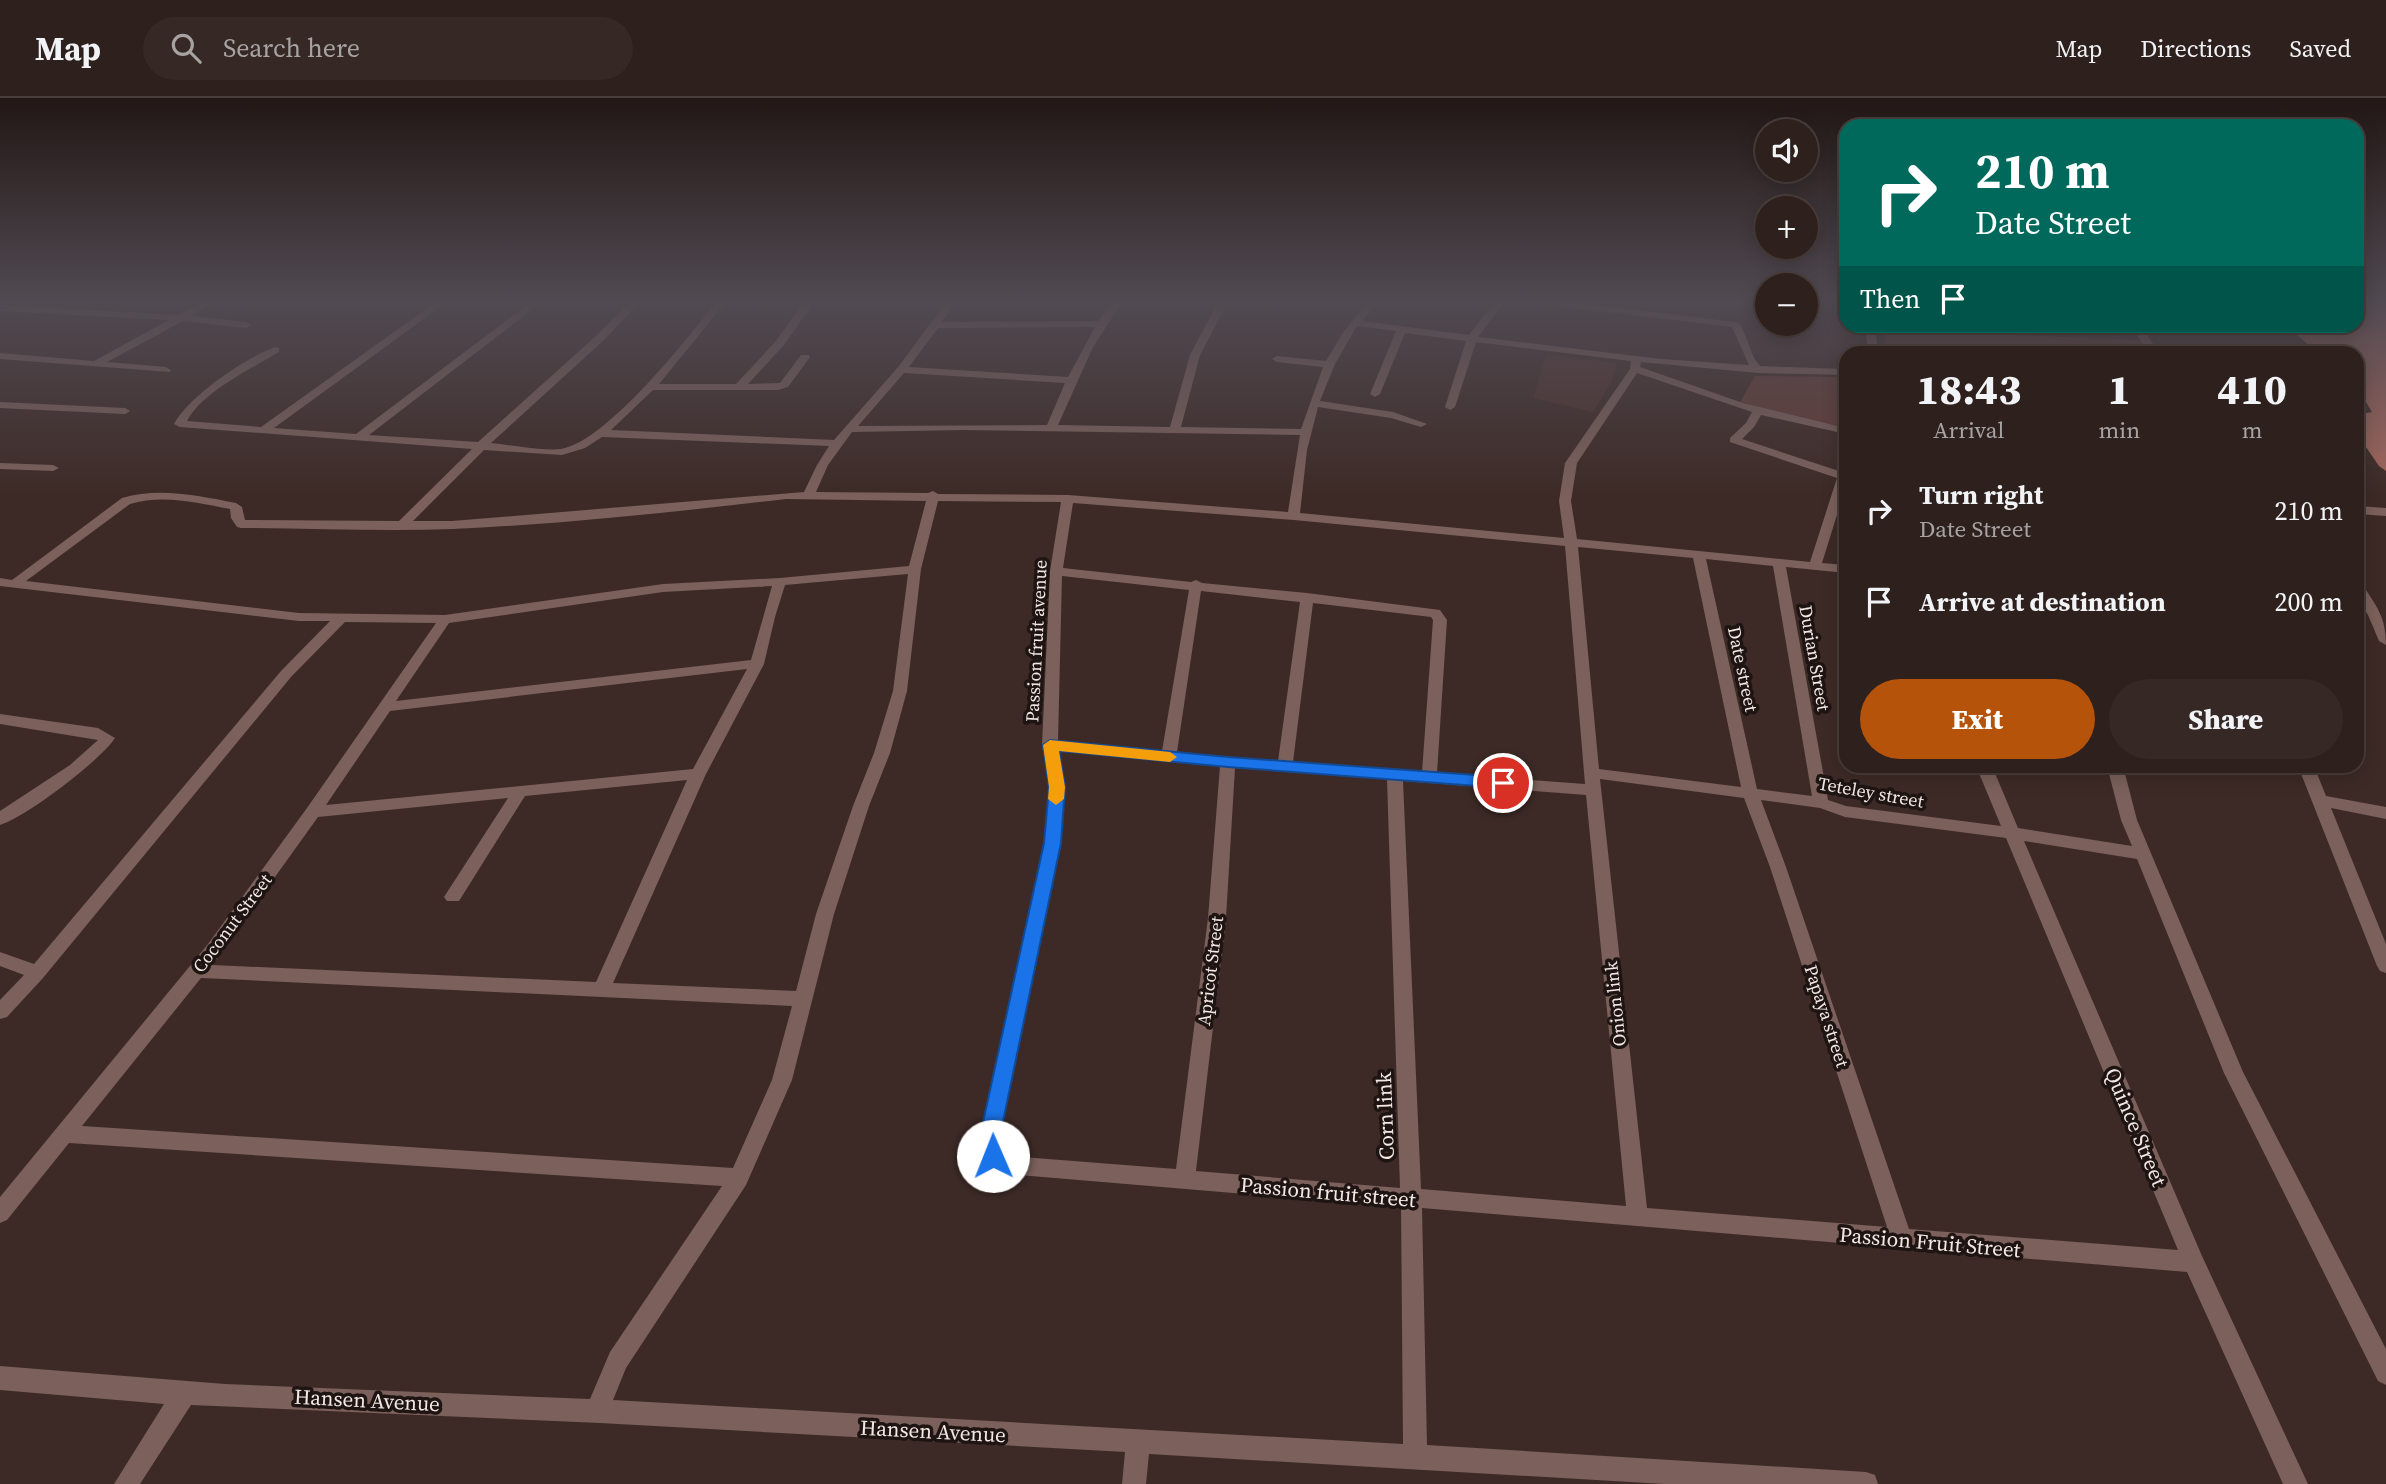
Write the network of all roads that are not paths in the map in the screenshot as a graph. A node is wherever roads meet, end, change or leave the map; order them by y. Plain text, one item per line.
1 (127, 367) edge
2 (249, 367) edge
3 (352, 367) edge
4 (452, 367) edge
5 (568, 367) edge
6 (666, 367) edge
7 (758, 367) edge
8 (798, 367) edge
9 (902, 367) edge
10 (1078, 367) edge
11 (1192, 367) edge
12 (1330, 367) edge
13 (1386, 367) edge
14 (1463, 367) edge
15 (1634, 367) edge
16 (1639, 367) edge
17 (1676, 367) edge
18 (1757, 367) edge
19 (166, 370) dead end
20 (899, 370) junction
21 (1758, 370) junction
22 (1839, 372) edge
23 (1071, 380) junction
24 (740, 386) junction
25 (649, 387) junction
26 (1375, 394) dead end
27 (1315, 403) junction
28 (0, 405) edge
29 (1450, 407) dead end
30 (125, 411) dead end
31 (1758, 411) junction
32 (1421, 424) dead end
33 (1051, 428) junction
34 (265, 429) junction
35 (849, 429) junction
36 (1175, 430) junction
37 (1839, 430) edge
38 (1308, 432) junction
39 (598, 433) junction
40 (359, 438) junction
41 (837, 443) junction
42 (480, 447) junction
43 (0, 466) edge
44 (53, 468) dead end
45 (1839, 470) edge
46 (1839, 491) edge
47 (809, 495) junction
48 (933, 495) junction
49 (1068, 499) junction
50 (2364, 510) edge
51 (2386, 512) edge
52 (1294, 516) junction
53 (401, 526) junction
54 (1572, 541) junction
55 (1698, 554) junction
56 (1779, 562) junction
57 (1815, 566) junction
58 (1839, 568) edge
59 (915, 569) junction
60 (1055, 570) junction
61 (0, 582) edge
62 (17, 582) junction
63 (780, 582) junction
64 (1196, 584) junction
65 (1307, 597) junction
66 (2364, 598) edge
67 (342, 617) junction
68 (445, 619) junction
69 (2386, 641) edge
70 (757, 664) junction
71 (383, 707) junction
72 (0, 719) edge
73 (1050, 745) junction
74 (1169, 757) junction
75 (1228, 762) junction
76 (1285, 766) junction
77 (1987, 773) edge
78 (2117, 773) edge
79 (2309, 773) edge
80 (698, 774) junction
81 (1395, 774) junction
82 (1429, 776) junction
83 (1588, 784) junction
84 (520, 792) junction
85 (1750, 793) junction
86 (2321, 801) junction
87 (1821, 803) junction
88 (313, 812) junction
89 (2386, 813) edge
90 (0, 819) edge
91 (2013, 832) junction
92 (2142, 853) junction
93 (453, 897) dead end
94 (0, 959) edge
95 (2386, 966) edge
96 (197, 971) junction
97 (37, 973) junction
98 (602, 988) junction
99 (803, 999) junction
100 (0, 1012) edge
101 (65, 1134) junction
102 (993, 1156) joint
103 (739, 1178) junction
104 (1185, 1180) junction
105 (1411, 1199) junction
106 (0, 1213) edge
107 (1638, 1217) junction
108 (1666, 1220) joint
109 (1902, 1240) junction
110 (2194, 1262) junction
111 (2386, 1373) edge
112 (0, 1378) edge
113 (186, 1392) junction
114 (597, 1410) junction
115 (1138, 1443) junction
116 (1415, 1456) junction
117 (127, 1484) edge
118 (1133, 1484) edge
119 (1866, 1484) edge
120 (2296, 1484) edge

1 - 19 street
2 - 34 street
3 - 34 street
4 - 40 street
5 - 42 street
6 - 25 street
7 - 24 street
8 - 24 street
9 - 20 street
10 - 23 street
11 - 36 street
12 - 27 street
13 - 26 street
14 - 29 street
15 - 54 street, Onion link
16 - 31 street
17 - 21 street
18 - 21 street
20 - 23 street
20 - 35 street
21 - 22 street
23 - 33 street
24 - 25 street
25 - 39 street
27 - 32 street
27 - 38 street
28 - 30 street
31 - 37 street
31 - 45 street
33 - 35 street
33 - 36 street
34 - 40 street
35 - 41 street
36 - 38 street
38 - 52 street
39 - 41 street
39 - 42 street
40 - 42 street
41 - 47 street
42 - 53 street
43 - 44 street
46 - 57 street
47 - 48 street
47 - 53 street
48 - 49 street
48 - 59 street
49 - 52 street
49 - 60 street, Passion fruit avenue
50 - 51 street
52 - 54 street
53 - 62 street
54 - 55 street
54 - 83 street, Onion link
55 - 56 street
55 - 85 street, Date street
56 - 57 street
56 - 87 street, Durian Street
57 - 58 street
59 - 63 street
59 - 99 street
60 - 64 street
60 - 73 street, Passion fruit avenue
61 - 62 street
62 - 67 street
63 - 68 street
63 - 70 street
64 - 65 street
64 - 74 street
65 - 76 street
65 - 82 street
66 - 69 street
67 - 68 street
67 - 97 street
68 - 71 street, Coconut Street
70 - 71 street
70 - 80 street
71 - 88 street, Coconut Street
72 - 90 street
73 - 74 street
73 - 102 street, Passion fruit avenue
74 - 75 street
75 - 76 street
75 - 104 street, Apricot Street
76 - 81 street
77 - 91 street, Quince Street
78 - 92 street
79 - 86 street
80 - 84 street
80 - 98 street
81 - 82 street
81 - 105 street, Corn link
82 - 83 street
83 - 85 street, Teteley street
83 - 107 street, Onion link
84 - 88 street
84 - 93 street
85 - 87 street, Teteley street
85 - 109 street, Papaya street
86 - 89 street
86 - 95 street
87 - 91 street, Teteley street
88 - 96 street, Coconut Street
91 - 92 street, Teteley street
91 - 110 street, Quince Street
92 - 111 street
94 - 97 street
96 - 98 street
96 - 101 street, Coconut Street
97 - 100 street
98 - 99 street
99 - 103 street
101 - 103 street
101 - 106 street, Coconut Street
102 - 104 street, Passion fruit street
103 - 114 street
104 - 105 street, Passion fruit street
105 - 107 street, Passion fruit street
105 - 116 street, Corn link
107 - 108 street, Passion fruit street
108 - 109 street, Passion Fruit Street
109 - 110 street, Passion Fruit Street
110 - 120 street, Quince Street
112 - 113 street, Hansen Avenue
113 - 114 street, Hansen Avenue
113 - 117 street
114 - 115 street, Hansen Avenue
115 - 116 street, Hansen Avenue
115 - 118 street
116 - 119 street, Hansen Avenue

